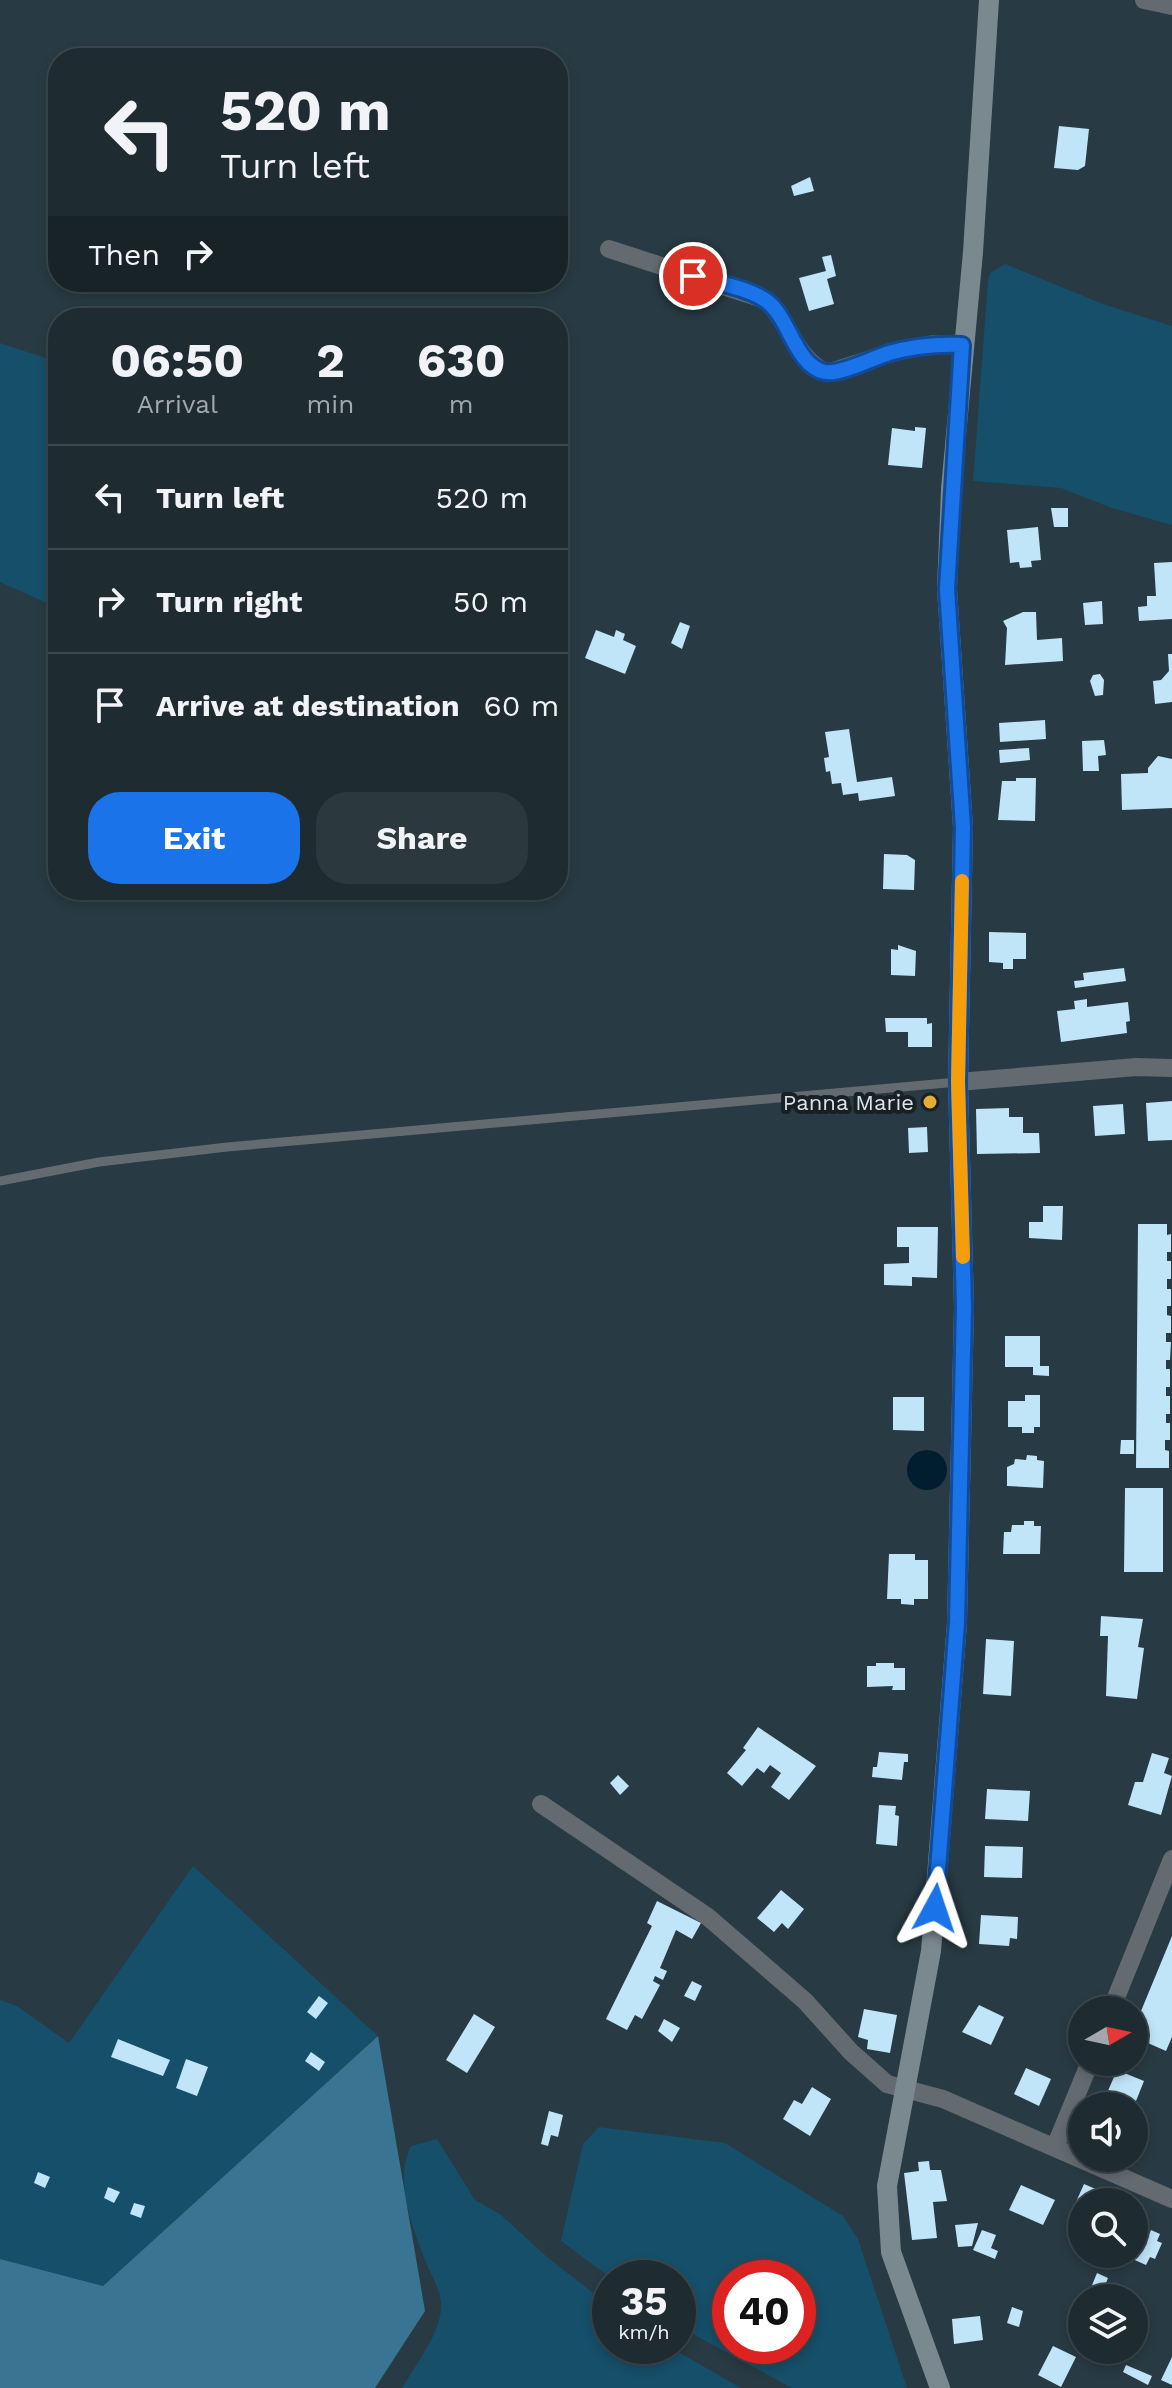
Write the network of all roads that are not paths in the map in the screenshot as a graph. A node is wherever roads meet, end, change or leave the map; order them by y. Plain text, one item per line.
1 (989, 0) edge
2 (1144, 0) edge
3 (1172, 6) edge
4 (609, 249) dead end
5 (962, 345) junction
6 (1172, 1068) edge
7 (958, 1082) junction
8 (0, 1181) edge
9 (541, 1804) dead end
10 (1172, 1859) edge
11 (1117, 1996) edge
12 (1084, 2076) edge
13 (904, 2087) junction
14 (1055, 2147) junction
15 (1172, 2199) edge
16 (940, 2388) edge

1 - 5 street
2 - 3 street
4 - 5 street
5 - 7 street
6 - 7 street
7 - 8 lane
7 - 13 street
9 - 13 street
10 - 11 street
12 - 14 street
13 - 14 street
13 - 16 street
14 - 15 street

